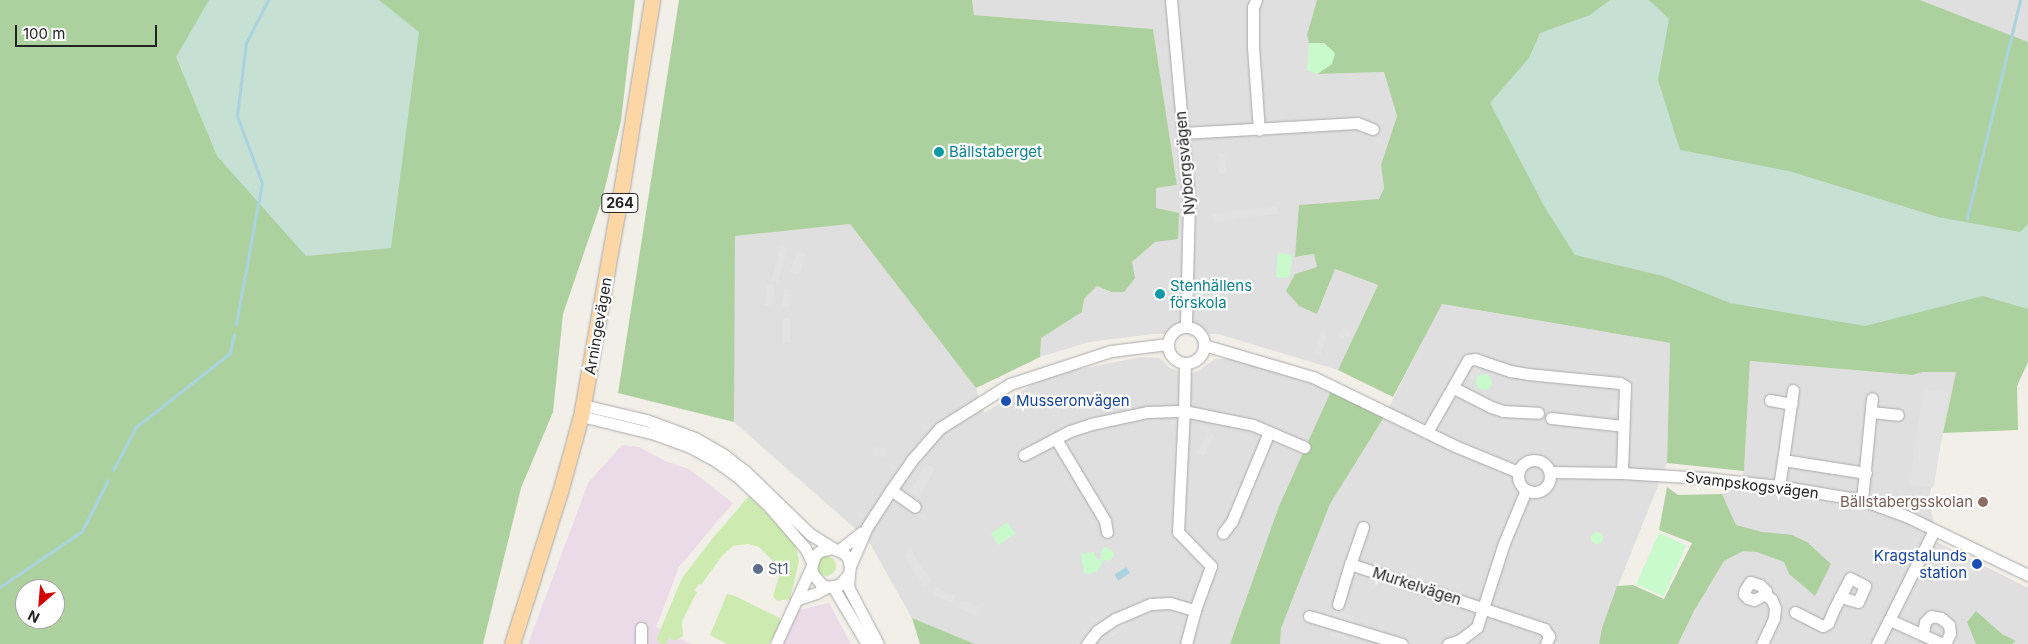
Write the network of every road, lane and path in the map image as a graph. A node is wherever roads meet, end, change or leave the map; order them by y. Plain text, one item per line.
1 (652, 0) edge
2 (1171, 0) edge
3 (1256, 0) edge
4 (1373, 129) dead end
5 (1259, 130) junction
6 (1183, 133) junction
7 (1186, 327) junction
8 (1168, 344) junction
9 (1204, 346) junction
10 (1185, 364) junction
11 (1454, 388) junction
12 (1793, 390) dead end
13 (1872, 398) dead end
14 (1770, 400) dead end
15 (1792, 404) junction
16 (582, 410) junction
17 (1184, 412) junction
18 (1871, 412) junction
19 (1538, 413) dead end
20 (1898, 415) dead end
21 (1551, 418) dead end
22 (1623, 426) junction
23 (1269, 432) junction
24 (1427, 432) junction
25 (1056, 439) junction
26 (1304, 447) dead end
27 (1024, 455) dead end
28 (1783, 460) junction
29 (1518, 472) junction
30 (1550, 472) junction
31 (1622, 473) junction
32 (1866, 473) junction
33 (1779, 486) junction
34 (891, 490) junction
35 (1526, 490) junction
36 (1862, 500) junction
37 (770, 501) junction
38 (915, 507) dead end
39 (867, 527) junction
40 (1363, 527) dead end
41 (1934, 530) junction
42 (1107, 532) dead end
43 (1223, 533) dead end
44 (835, 549) junction
45 (1350, 564) junction
46 (812, 565) junction
47 (850, 570) junction
48 (2028, 575) edge
49 (830, 587) junction
50 (1765, 594) dead end
51 (1840, 597) dead end
52 (798, 599) junction
53 (1338, 604) dead end
54 (1483, 608) junction
55 (1195, 610) junction
56 (1310, 616) dead end
57 (1797, 616) dead end
58 (1890, 620) junction
59 (641, 628) dead end
60 (1923, 633) junction
61 (512, 644) edge
62 (640, 644) edge
63 (776, 644) edge
64 (867, 644) edge
65 (878, 644) edge
66 (1087, 644) edge
67 (1186, 644) edge
68 (1402, 644) edge
69 (1448, 644) edge
70 (1546, 644) edge
71 (1762, 644) edge
72 (1877, 644) edge
73 (1944, 644) edge

1 - 16 main road, Arningevägen / 264
2 - 6 street, Nyborgsvägen
3 - 5 street
4 - 5 street
5 - 6 street
6 - 7 street, Nyborgsvägen
7 - 8 street
7 - 9 street
8 - 10 street
8 - 34 street
9 - 10 street
9 - 24 street
10 - 17 street
11 - 19 street
11 - 22 street
11 - 24 street
12 - 15 street
13 - 18 street
14 - 15 street
15 - 28 street
16 - 37 street
16 - 61 main road, Arningevägen / 264
17 - 23 street
17 - 25 street
17 - 55 street
18 - 20 street
18 - 32 street
21 - 22 street
22 - 31 street
23 - 26 street
23 - 43 street
24 - 29 street
25 - 27 street
25 - 42 street
28 - 32 street
28 - 33 street
29 - 30 street, Svampskogsvägen
29 - 35 street
30 - 31 street, Svampskogsvägen
30 - 35 street
31 - 33 street, Svampskogsvägen
32 - 36 street
33 - 36 street, Svampskogsvägen
34 - 38 street
34 - 39 street
35 - 54 street
36 - 41 street, Svampskogsvägen
37 - 44 street
37 - 46 street
39 - 44 street
39 - 47 street
40 - 45 street
41 - 48 street, Svampskogsvägen
41 - 58 street
44 - 46 street
44 - 47 street
45 - 53 street
45 - 54 street, Murkelvägen
46 - 49 street
46 - 52 street
47 - 49 street
47 - 65 street
49 - 52 street
49 - 64 street
50 - 71 street
51 - 57 street
52 - 63 street
54 - 69 street
54 - 70 street, Murkelvägen
55 - 66 street
55 - 67 street
56 - 68 street
58 - 60 street
58 - 72 street
59 - 62 street
60 - 73 street
60 - 73 street

